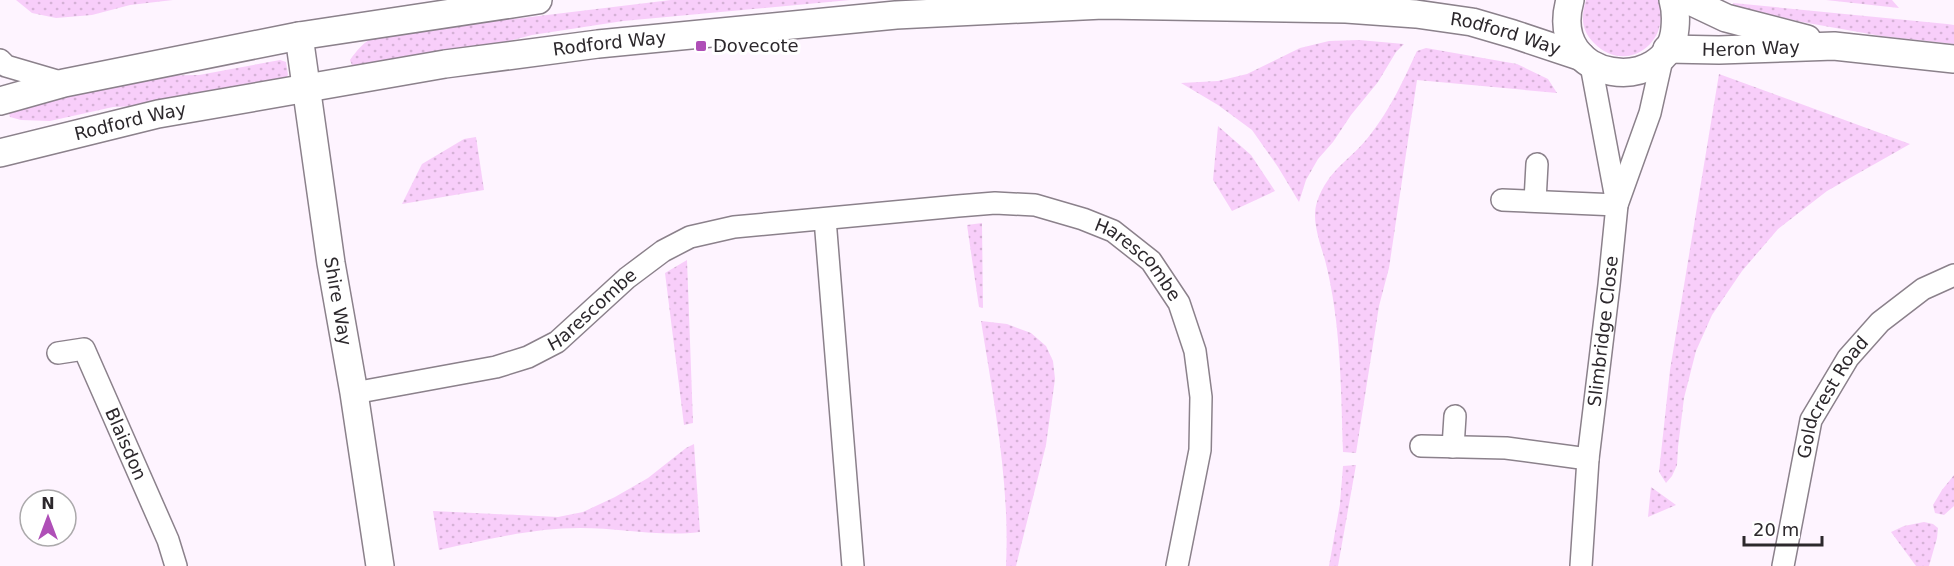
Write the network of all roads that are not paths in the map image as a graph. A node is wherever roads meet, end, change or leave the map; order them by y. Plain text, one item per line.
1 (538, 0) edge
2 (1570, 0) edge
3 (1673, 0) edge
4 (1688, 0) edge
5 (896, 8) edge
6 (298, 36) junction
7 (1834, 46) junction
8 (1665, 52) junction
9 (1954, 59) edge
10 (0, 60) edge
11 (1586, 61) junction
12 (64, 83) junction
13 (307, 87) junction
14 (0, 101) edge
15 (0, 153) edge
16 (1537, 165) dead end
17 (1502, 200) dead end
18 (1535, 201) junction
19 (1617, 205) junction
20 (825, 219) junction
21 (1954, 275) edge
22 (58, 353) dead end
23 (354, 393) junction
24 (1455, 416) dead end
25 (1421, 446) dead end
26 (1453, 447) junction
27 (1588, 459) junction
28 (176, 566) edge
29 (380, 566) edge
30 (853, 566) edge
31 (1177, 566) edge
32 (1581, 566) edge
33 (1783, 566) edge

1 - 6 street
2 - 11 street
3 - 8 street
4 - 7 street, Heron Way
5 - 11 street, Rodford Way
5 - 13 street, Rodford Way
6 - 12 street
6 - 13 street, Shire Way
7 - 8 street, Heron Way
7 - 9 street, Heron Way
8 - 11 street, Rodford Way
8 - 19 street, Slimbridge Close
10 - 12 street
11 - 19 street, Slimbridge Close
12 - 14 street
13 - 15 street, Rodford Way
13 - 23 street, Shire Way
16 - 18 street
17 - 18 street
18 - 19 street
19 - 27 street, Slimbridge Close
20 - 23 street, Harescombe
20 - 30 street
20 - 31 street, Harescombe
21 - 33 street, Goldcrest Road
22 - 28 street, Blaisdon
23 - 29 street, Shire Way
24 - 26 street
25 - 26 street
26 - 27 street
27 - 32 street, Slimbridge Close

